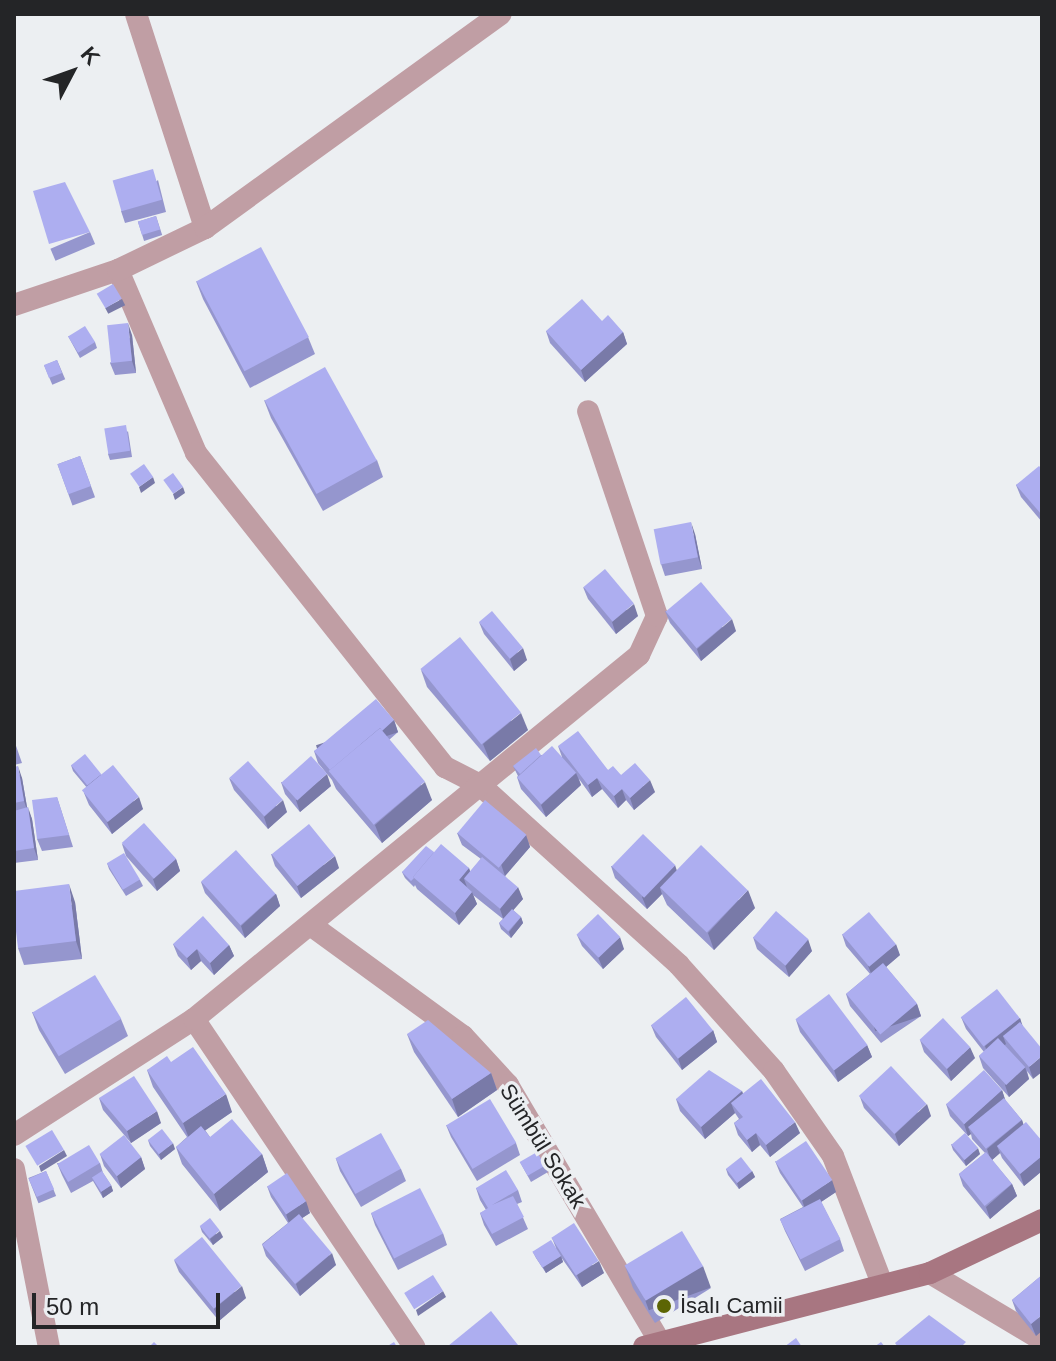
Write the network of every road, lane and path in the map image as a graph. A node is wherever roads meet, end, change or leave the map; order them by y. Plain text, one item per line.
1 (136, 14) edge
2 (501, 14) edge
3 (205, 228) junction
4 (118, 270) junction
5 (14, 305) edge
6 (588, 411) dead end
7 (480, 785) junction
8 (312, 926) junction
9 (194, 1019) junction
10 (14, 1135) edge
11 (14, 1169) edge
12 (1042, 1220) edge
13 (930, 1273) junction
14 (881, 1281) junction
15 (1042, 1340) edge
16 (652, 1344) edge
17 (49, 1347) edge
18 (414, 1347) edge

1 - 3 street
2 - 3 street
3 - 4 street
4 - 5 street
4 - 7 street
6 - 7 street
7 - 8 street
7 - 14 street
8 - 9 street
8 - 16 street, Sümbül Sokak
9 - 10 street
9 - 18 street
11 - 17 street
12 - 13 main road
13 - 14 main road
13 - 15 street
14 - 16 main road

